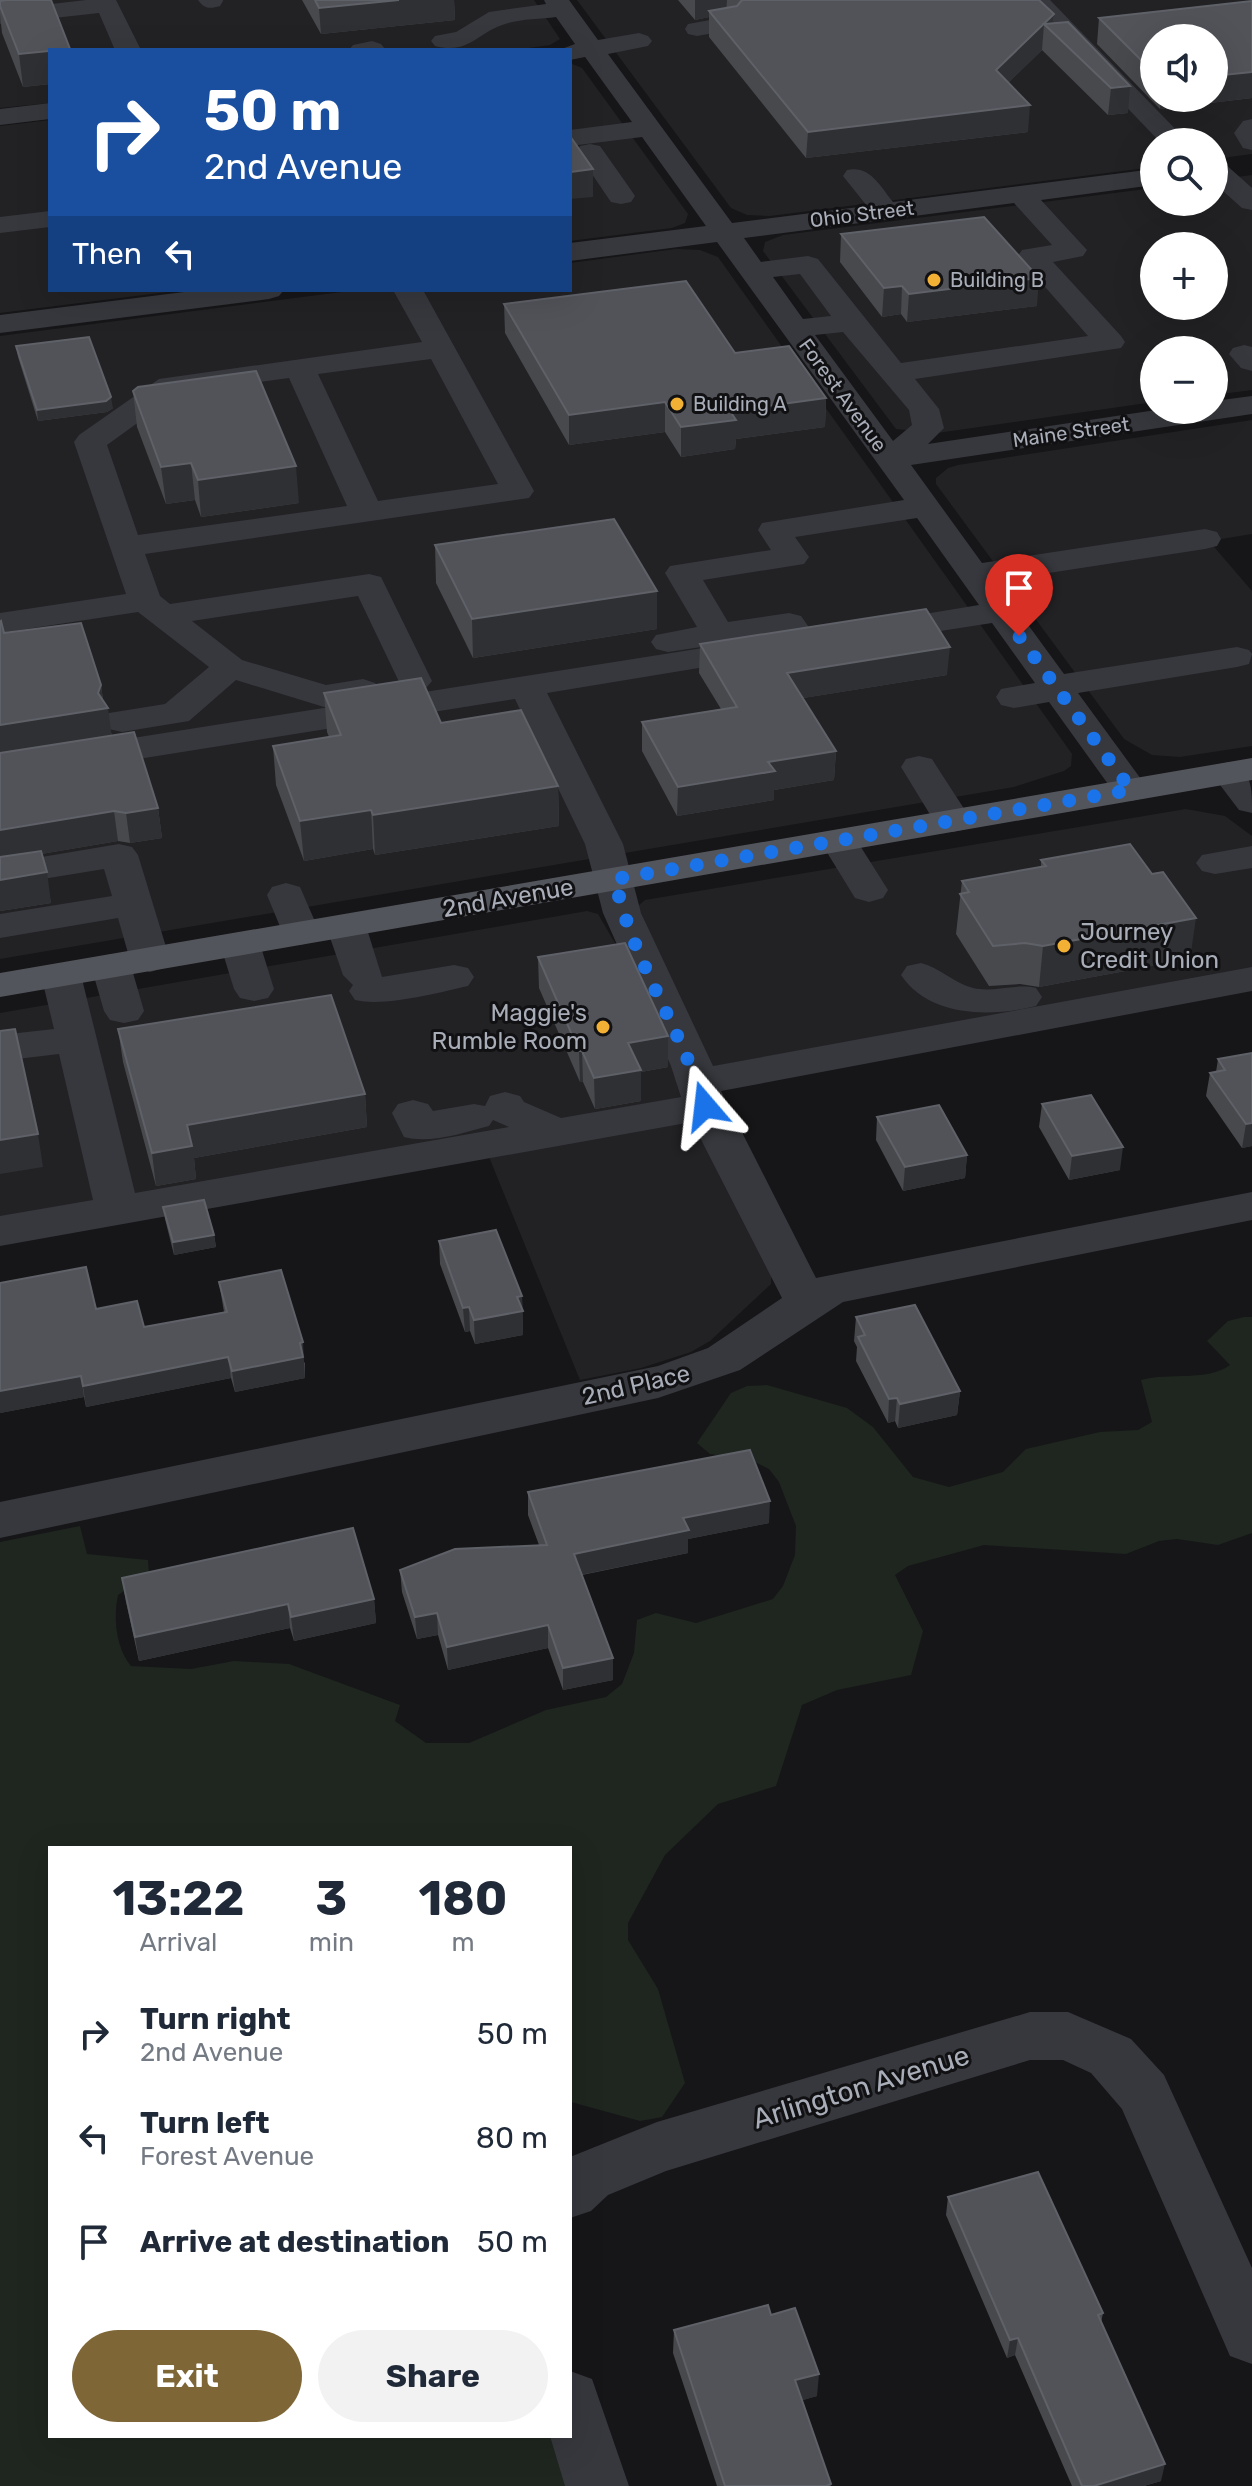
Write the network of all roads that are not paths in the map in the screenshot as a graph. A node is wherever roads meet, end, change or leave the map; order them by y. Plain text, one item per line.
1 (1036, 0) edge
2 (559, 4) edge
3 (0, 17) edge
4 (727, 24) edge
5 (697, 29) dead end
6 (444, 41) dead end
7 (639, 41) dead end
8 (127, 48) edge
9 (581, 51) edge
10 (3, 108) edge
11 (48, 111) edge
12 (1252, 127) edge
13 (649, 128) junction
14 (1161, 128) edge
15 (1252, 142) edge
16 (580, 145) edge
17 (1252, 164) edge
18 (1228, 167) edge
19 (857, 176) dead end
20 (1140, 179) edge
21 (1228, 181) edge
22 (1020, 194) junction
23 (621, 196) dead end
24 (1252, 202) edge
25 (886, 211) junction
26 (725, 232) junction
27 (578, 247) edge
28 (753, 271) junction
29 (248, 292) edge
30 (409, 292) edge
31 (16, 314) edge
32 (851, 322) junction
33 (795, 329) junction
34 (440, 349) junction
35 (299, 367) junction
36 (893, 373) junction
37 (1252, 405) edge
38 (890, 459) junction
39 (925, 507) junction
40 (367, 513) junction
41 (1205, 539) dead end
42 (126, 547) junction
43 (973, 574) junction
44 (154, 608) junction
45 (1000, 612) junction
46 (0, 623) edge
47 (718, 634) junction
48 (828, 639) junction
49 (1237, 657) dead end
50 (230, 667) junction
51 (414, 681) junction
52 (526, 686) junction
53 (1056, 688) junction
54 (1014, 697) dead end
55 (97, 725) edge
56 (919, 767) dead end
57 (0, 770) edge
58 (1244, 782) edge
59 (1131, 790) junction
60 (953, 821) junction
61 (839, 841) junction
62 (1252, 857) edge
63 (1215, 863) dead end
64 (0, 875) edge
65 (615, 879) junction
66 (869, 890) dead end
67 (286, 895) dead end
68 (133, 904) junction
69 (0, 926) edge
70 (346, 926) junction
71 (300, 933) junction
72 (240, 944) junction
73 (1252, 954) edge
74 (150, 960) junction
75 (111, 966) junction
76 (61, 975) junction
77 (921, 975) dead end
78 (454, 977) dead end
79 (1252, 979) edge
80 (0, 985) edge
81 (254, 989) dead end
82 (124, 1011) dead end
83 (76, 1039) junction
84 (0, 1048) edge
85 (701, 1094) junction
86 (413, 1113) dead end
87 (557, 1132) junction
88 (1252, 1206) edge
89 (117, 1208) junction
90 (0, 1231) edge
91 (806, 1302) junction
92 (0, 1520) edge
93 (572, 2190) edge
94 (1252, 2336) edge
95 (572, 2406) edge
96 (597, 2486) edge

1 - 14 street
2 - 6 street
2 - 9 street, Forest Avenue
3 - 8 street
4 - 5 street
7 - 9 street
9 - 13 street, Forest Avenue
10 - 11 street
12 - 15 street
13 - 16 street
13 - 26 street, Forest Avenue
16 - 23 street
17 - 18 street
19 - 25 street
20 - 22 street, Ohio Street
21 - 24 street
22 - 25 street, Ohio Street
22 - 36 street
25 - 26 street, Ohio Street
26 - 27 street, Ohio Street
26 - 28 street, Forest Avenue
28 - 32 street
28 - 33 street, Forest Avenue
29 - 31 street
30 - 34 street
32 - 33 street
32 - 36 street
33 - 38 street, Forest Avenue
34 - 35 street
34 - 40 street
35 - 40 street
35 - 42 street
36 - 38 street
37 - 38 street, Maine Street
38 - 39 street, Forest Avenue
39 - 43 street, Forest Avenue
39 - 47 street
40 - 42 street
41 - 43 street
42 - 44 street
43 - 45 street, Forest Avenue
44 - 46 street
44 - 50 street
44 - 51 street
45 - 48 street
45 - 53 street, Forest Avenue
47 - 48 street
47 - 51 street
48 - 52 street
49 - 53 street
50 - 51 street
50 - 55 street
52 - 57 street
52 - 65 street
53 - 54 street
53 - 59 street, Forest Avenue
56 - 60 street
58 - 59 main road, 2nd Avenue
59 - 60 main road, 2nd Avenue
60 - 61 main road, 2nd Avenue
61 - 65 main road, 2nd Avenue
61 - 66 street
62 - 63 street
64 - 68 street
65 - 70 main road, 2nd Avenue
65 - 85 street
67 - 71 street
68 - 69 street
68 - 74 street
70 - 71 main road, 2nd Avenue
70 - 78 street
71 - 72 main road, 2nd Avenue
72 - 74 main road, 2nd Avenue
72 - 81 street
73 - 77 street
74 - 75 main road, 2nd Avenue
75 - 76 main road, 2nd Avenue
75 - 82 street
76 - 80 main road, 2nd Avenue
76 - 83 street
79 - 85 street
83 - 84 street
83 - 89 street
85 - 87 street
85 - 91 street
86 - 87 street
87 - 89 street
88 - 91 street, 2nd Place
89 - 90 street
91 - 92 street, 2nd Place
93 - 94 street, Arlington Avenue
95 - 96 street

